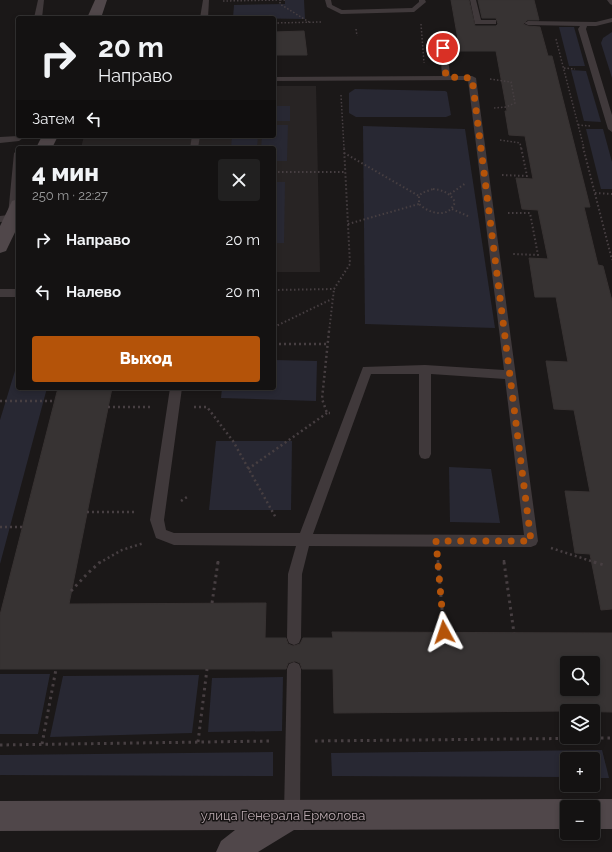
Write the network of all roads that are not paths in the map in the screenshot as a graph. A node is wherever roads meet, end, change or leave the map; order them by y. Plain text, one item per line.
1 (41, 0) edge
2 (101, 0) edge
3 (206, 0) edge
4 (328, 0) edge
5 (422, 0) edge
6 (473, 0) edge
7 (610, 0) edge
8 (612, 3) edge
9 (38, 16) edge
10 (95, 16) edge
11 (204, 16) edge
12 (612, 20) edge
13 (493, 22) dead end
14 (528, 23) dead end
15 (585, 24) junction
16 (442, 34) dead end
17 (446, 77) junction
18 (276, 79) edge
19 (612, 129) edge
20 (16, 138) edge
21 (0, 140) edge
22 (16, 175) edge
23 (12, 218) edge
24 (0, 248) edge
25 (0, 293) edge
26 (16, 293) edge
27 (425, 369) junction
28 (510, 375) junction
29 (176, 390) edge
30 (425, 454) dead end
31 (304, 540) junction
32 (294, 638) dead end
33 (294, 669) dead end
34 (292, 814) junction
35 (560, 814) edge
36 (600, 814) edge
37 (612, 814) edge
38 (0, 816) edge
39 (232, 852) edge

1 - 9 lane
2 - 10 street
3 - 11 lane
4 - 5 lane
6 - 13 lane
7 - 8 lane
12 - 15 lane
14 - 15 lane
15 - 19 lane
16 - 17 lane
17 - 18 lane
17 - 28 lane
20 - 21 lane
22 - 23 lane
23 - 24 street
25 - 26 lane
27 - 28 lane
27 - 30 lane
27 - 31 lane
28 - 31 lane
29 - 31 lane
31 - 32 lane
33 - 34 lane
34 - 35 street, улица Генерала Ермолова
34 - 38 street, улица Генерала Ермолова
34 - 39 street
36 - 37 street

